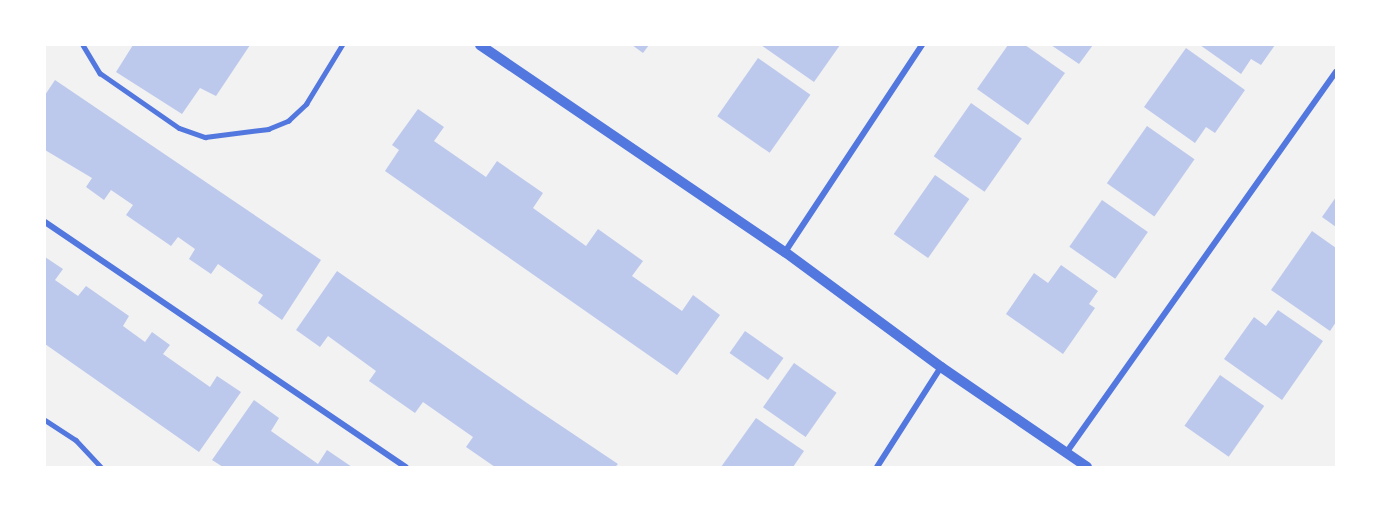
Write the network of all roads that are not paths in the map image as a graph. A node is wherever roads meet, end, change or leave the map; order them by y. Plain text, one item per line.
1 (82, 45) edge
2 (342, 45) edge
3 (922, 45) edge
4 (488, 47) edge
5 (1336, 72) edge
6 (45, 222) edge
7 (785, 252) junction
8 (941, 367) junction
9 (45, 420) edge
10 (1066, 453) junction
11 (101, 467) edge
12 (406, 467) edge
13 (877, 467) edge
14 (1087, 467) edge

1 - 2 lane
3 - 7 street
4 - 7 street
5 - 10 street
6 - 12 street
7 - 8 street
8 - 10 street
8 - 13 street
9 - 11 lane
10 - 14 street

